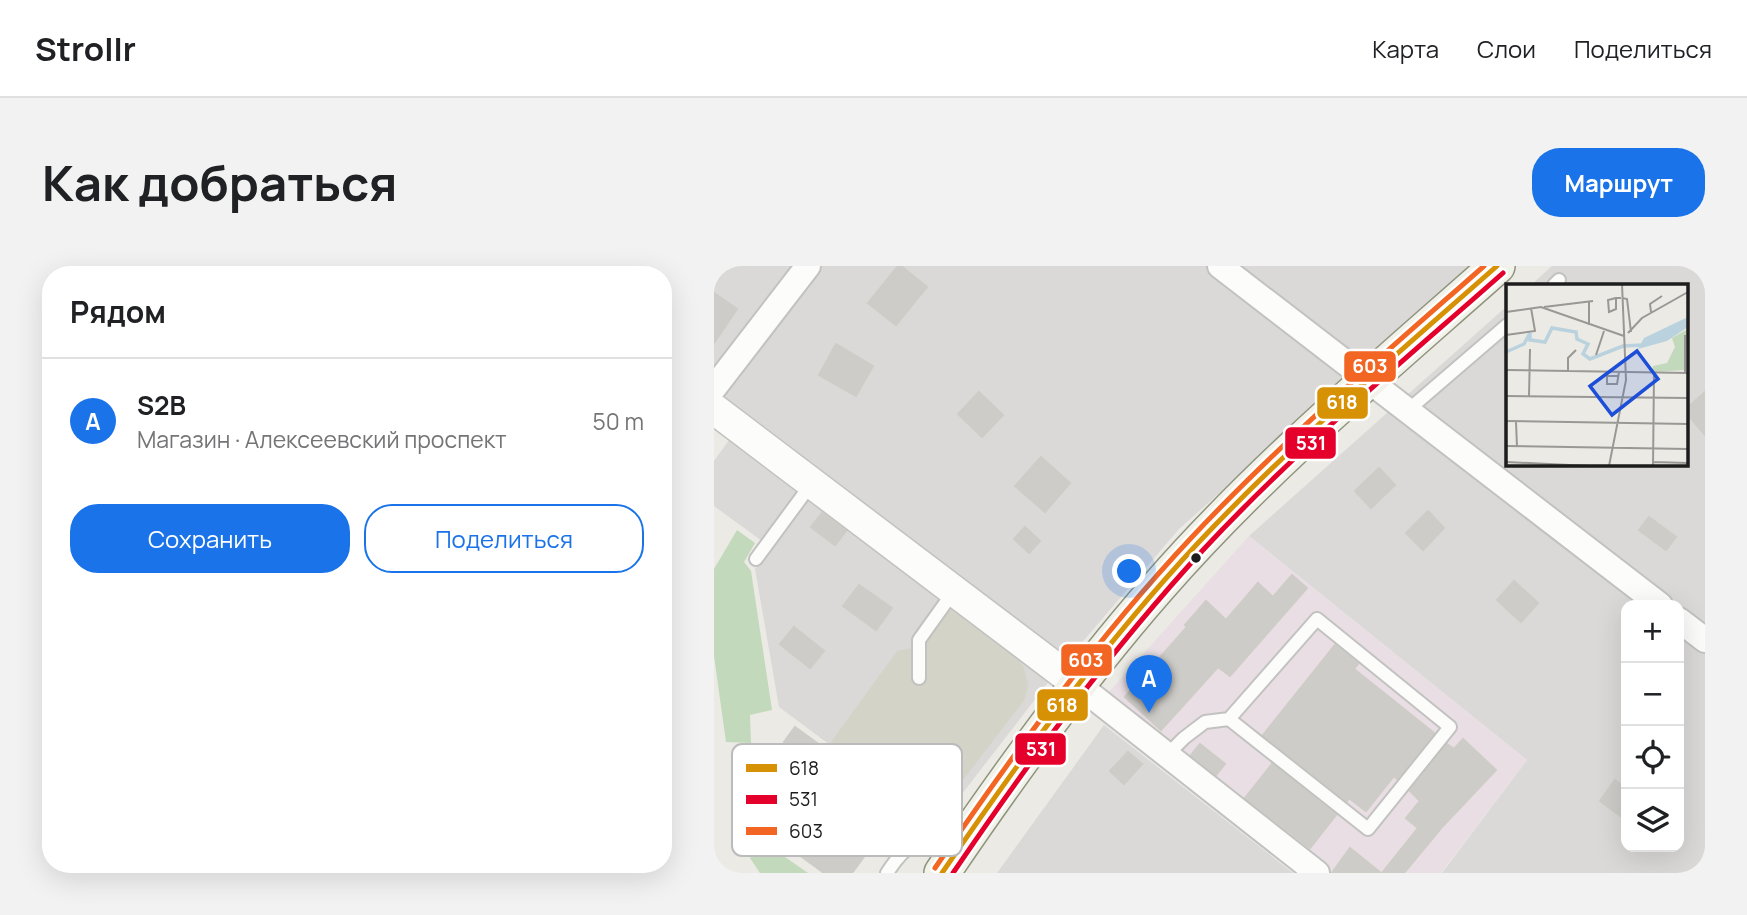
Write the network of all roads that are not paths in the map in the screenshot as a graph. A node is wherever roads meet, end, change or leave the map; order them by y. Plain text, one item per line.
1 (808, 266) edge
2 (1220, 266) edge
3 (1497, 266) edge
4 (1506, 326) edge
5 (1368, 381) junction
6 (714, 388) edge
7 (714, 409) edge
8 (1407, 411) junction
9 (812, 483) junction
10 (756, 559) dead end
11 (954, 591) junction
12 (1653, 600) edge
13 (1684, 624) edge
14 (1705, 640) edge
15 (919, 678) dead end
16 (1076, 684) junction
17 (1228, 719) junction
18 (1167, 756) junction
19 (968, 835) junction
20 (962, 836) edge
21 (962, 844) edge
22 (898, 856) edge
23 (954, 856) edge
24 (887, 873) edge
25 (942, 873) edge
26 (1317, 873) edge

1 - 6 street
2 - 5 street
3 - 5 main road
4 - 8 lane
5 - 8 street
5 - 16 main road
7 - 9 street
8 - 12 street
9 - 10 lane
9 - 11 street
11 - 15 lane
11 - 16 street
13 - 14 street
16 - 18 street
16 - 19 main road
17 - 17 lane
17 - 18 lane
18 - 26 street
19 - 20 lane
19 - 21 main road
22 - 24 lane
23 - 25 main road

